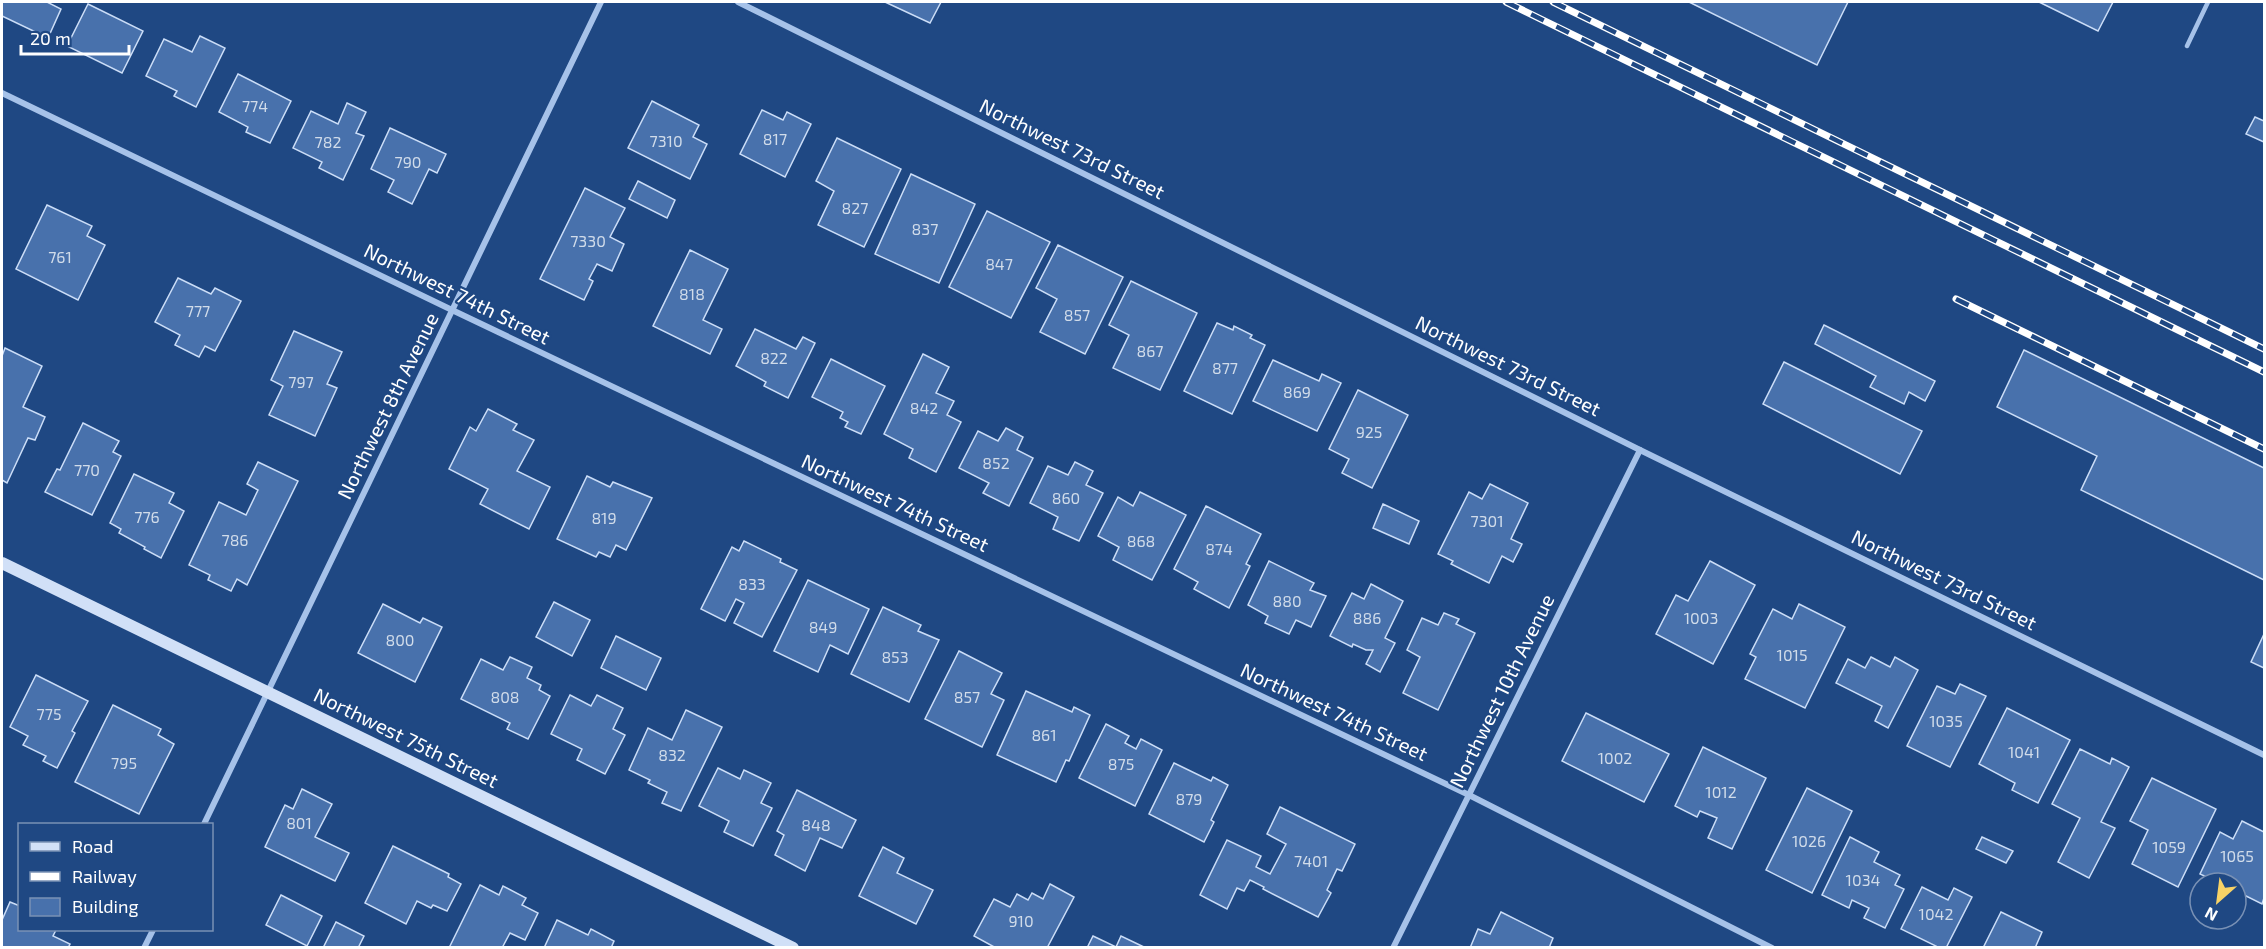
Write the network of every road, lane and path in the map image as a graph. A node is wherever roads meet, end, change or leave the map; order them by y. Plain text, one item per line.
1 (601, 2) edge
2 (738, 2) edge
3 (2208, 2) edge
4 (2187, 46) dead end
5 (2, 93) edge
6 (452, 310) junction
7 (1640, 450) junction
8 (2, 563) edge
9 (268, 693) junction
10 (2265, 755) edge
11 (1469, 795) junction
12 (205, 823) edge
13 (152, 931) edge
14 (144, 948) edge
15 (793, 948) edge
16 (1393, 948) edge
17 (1772, 948) edge

1 - 6 street, Northwest 8th Avenue
2 - 7 street, Northwest 73rd Street
3 - 4 lane
5 - 6 street, Northwest 74th Street
6 - 9 street, Northwest 8th Avenue
6 - 11 street, Northwest 74th Street
7 - 10 street, Northwest 73rd Street
7 - 11 street, Northwest 10th Avenue
8 - 9 street, Northwest 75th Street
9 - 12 street, Northwest 8th Avenue
9 - 15 street, Northwest 75th Street
11 - 16 street, Northwest 10th Avenue
11 - 17 street, Northwest 74th Street
13 - 14 street

